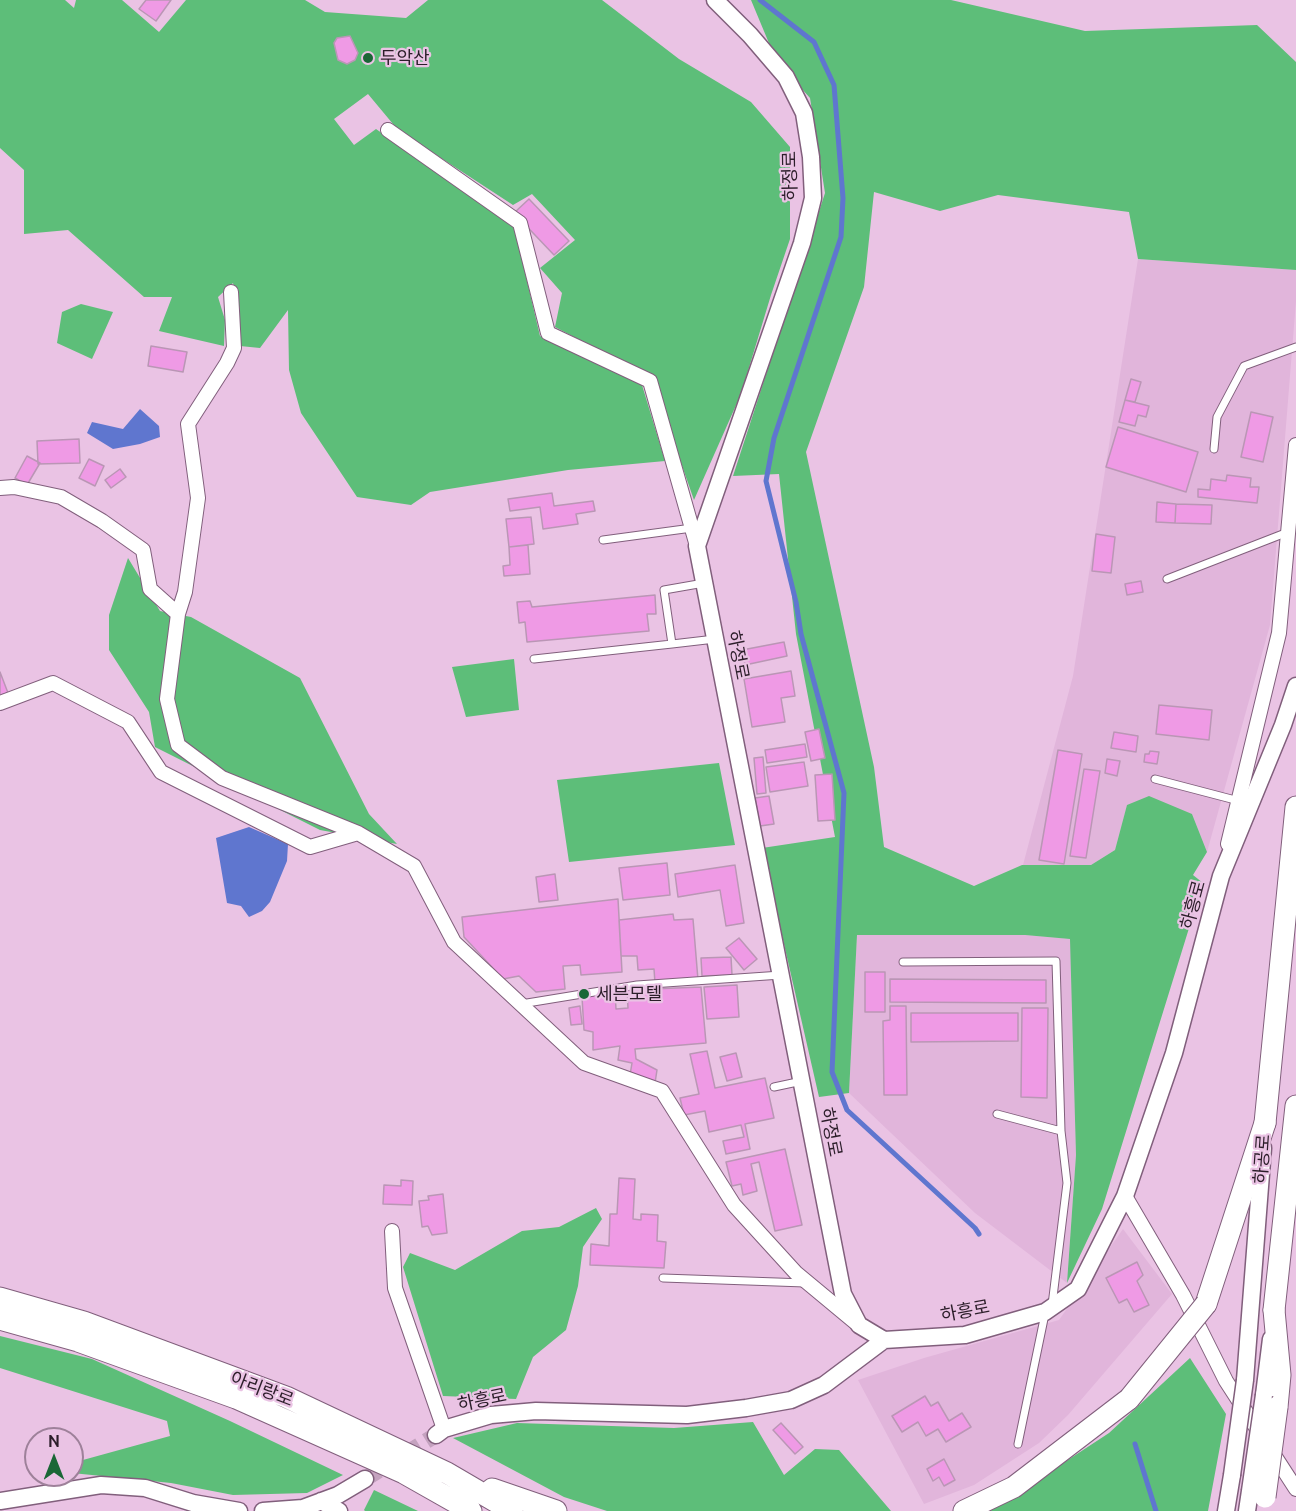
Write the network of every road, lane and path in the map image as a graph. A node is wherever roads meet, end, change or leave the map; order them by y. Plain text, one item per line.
1 (715, 0) edge
2 (388, 130) dead end
3 (231, 292) dead end
4 (1296, 347) edge
5 (1296, 445) edge
6 (1214, 449) dead end
7 (0, 488) edge
8 (692, 528) junction
9 (1288, 532) junction
10 (603, 540) dead end
11 (697, 546) junction
12 (1167, 579) dead end
13 (704, 583) junction
14 (178, 614) junction
15 (716, 639) junction
16 (672, 644) junction
17 (534, 659) dead end
18 (1296, 686) edge
19 (0, 704) edge
20 (1155, 779) dead end
21 (1239, 801) junction
22 (1296, 807) edge
23 (358, 833) junction
24 (1221, 876) junction
25 (903, 962) dead end
26 (781, 975) junction
27 (521, 1004) junction
28 (802, 1081) junction
29 (774, 1087) dead end
30 (997, 1114) dead end
31 (1295, 1115) edge
32 (1265, 1123) junction
33 (1061, 1131) junction
34 (1125, 1196) junction
35 (392, 1231) dead end
36 (663, 1278) dead end
37 (808, 1283) junction
38 (0, 1298) edge
39 (1049, 1309) junction
40 (0, 1319) edge
41 (859, 1325) junction
42 (884, 1341) junction
43 (440, 1432) joint
44 (1018, 1444) dead end
45 (447, 1473) junction
46 (365, 1479) tunnel mouth
47 (1296, 1489) edge
48 (1260, 1500) edge
49 (0, 1501) edge
50 (321, 1501) junction
51 (239, 1511) edge
52 (263, 1511) edge
53 (339, 1511) edge
54 (471, 1511) edge
55 (512, 1511) edge
56 (556, 1511) edge
57 (964, 1511) edge
58 (1226, 1511) edge
59 (1247, 1511) edge

1 - 11 street, 하정로
2 - 8 street
3 - 14 street
4 - 6 lane
5 - 9 street
7 - 14 street
8 - 10 lane
8 - 11 street
9 - 12 lane
9 - 21 street
11 - 13 street, 하정로
13 - 15 street, 하정로
13 - 16 lane
14 - 23 street
15 - 16 lane
15 - 26 street, 하정로
16 - 17 lane
18 - 24 street, 하흥로
19 - 23 street
20 - 21 lane
21 - 24 street
22 - 32 main road, 하공로
23 - 27 street
24 - 34 street, 하흥로
25 - 33 lane
26 - 27 lane
26 - 28 street, 하정로
27 - 37 street
28 - 29 lane
28 - 41 street, 하정로
30 - 33 lane
31 - 48 main road, 하공로, bridge
32 - 57 main road, bridge
32 - 58 street, 하공로, bridge
33 - 39 lane
34 - 39 street, 하흥로
34 - 47 street
35 - 43 street
36 - 37 lane
37 - 41 street
38 - 45 main road, 아리랑로
39 - 42 street, 하흥로
39 - 44 lane
40 - 54 main road, 아리랑로
41 - 42 street
42 - 43 street, 하흥로
45 - 55 main road, 아리랑로
45 - 56 main road
46 - 50 street
48 - 59 street
49 - 51 street
50 - 52 street
50 - 53 street

